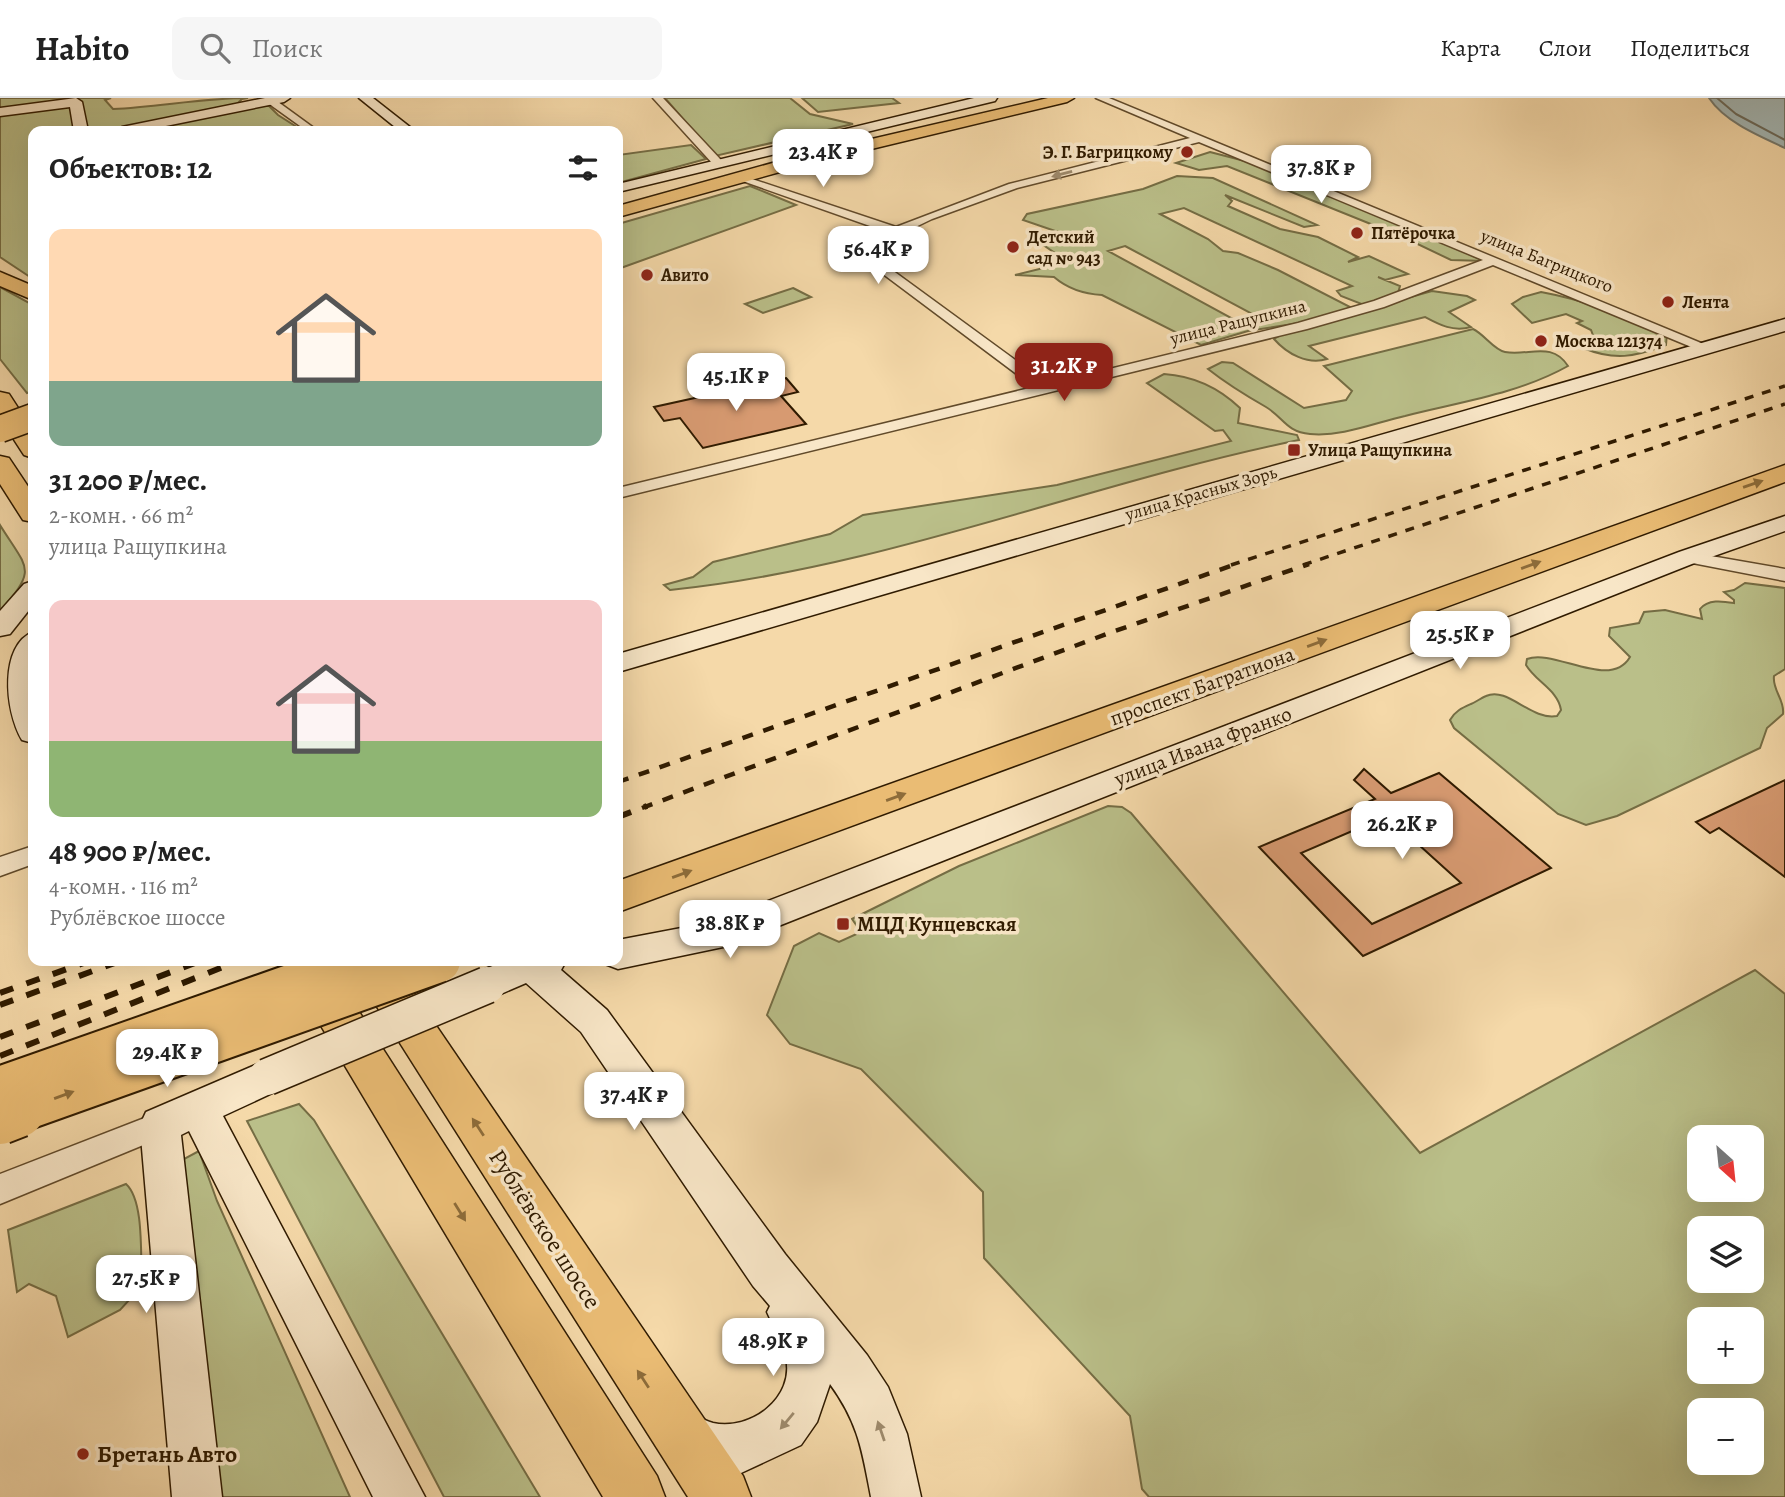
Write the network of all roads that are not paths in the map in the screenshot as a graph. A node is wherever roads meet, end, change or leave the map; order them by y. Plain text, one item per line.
1 (365, 98) edge
2 (658, 98) edge
3 (991, 98) edge
4 (1030, 98) edge
5 (1067, 98) edge
6 (1101, 98) edge
7 (278, 99) edge
8 (75, 100) edge
9 (0, 112) edge
10 (80, 126) edge
11 (146, 126) edge
12 (308, 126) edge
13 (401, 126) edge
14 (1199, 139) junction
15 (717, 162) junction
16 (699, 167) junction
17 (739, 178) junction
18 (623, 187) edge
19 (623, 193) edge
20 (623, 200) edge
21 (623, 211) edge
22 (896, 231) junction
23 (1494, 260) junction
24 (0, 278) edge
25 (28, 292) edge
26 (1785, 325) edge
27 (1706, 348) junction
28 (1046, 390) junction
29 (28, 409) edge
30 (17, 425) edge
31 (1785, 448) edge
32 (0, 464) edge
33 (1737, 464) dead end
34 (1785, 473) edge
35 (1690, 480) dead end
36 (623, 492) edge
37 (0, 500) edge
38 (28, 506) edge
39 (28, 510) edge
40 (1785, 523) edge
41 (1688, 557) junction
42 (1785, 575) edge
43 (28, 595) edge
44 (0, 628) edge
45 (28, 645) edge
46 (623, 662) edge
47 (6, 682) edge
48 (28, 724) edge
49 (28, 857) edge
50 (0, 867) edge
51 (623, 869) edge
52 (623, 895) edge
53 (623, 953) edge
54 (307, 966) edge
55 (347, 966) edge
56 (372, 966) edge
57 (425, 966) edge
58 (532, 966) edge
59 (542, 966) edge
60 (0, 1087) edge
61 (179, 1117) junction
62 (0, 1118) edge
63 (0, 1189) edge
64 (769, 1270) junction
65 (677, 1431) junction
66 (626, 1488) edge
67 (197, 1497) edge
68 (400, 1497) edge
69 (722, 1497) edge
70 (896, 1497) edge

1 - 13 street
2 - 15 street
3 - 15 street
4 - 20 main road
5 - 17 main road
6 - 14 street, улица Багрицкого
7 - 11 street
7 - 12 street
8 - 9 street
8 - 10 street
14 -> 22 street
14 - 23 street, улица Багрицкого
15 - 16 street
16 - 18 street
16 - 19 street
17 - 21 main road
17 - 22 street
22 - 28 street
23 - 27 street, улица Багрицкого
23 - 28 street, улица Ращупкина
24 - 25 main road
26 - 27 street, улица Красных Зорь
27 - 46 street, улица Красных Зорь
28 - 36 street, улица Ращупкина
29 - 30 main road
31 - 33 main road
32 - 38 main road
52 -> 34 main road, проспект Багратиона
35 - 51 main road, проспект Багратиона
37 - 39 main road
40 - 41 street, улица Ивана Франко
41 - 42 street
41 - 53 street, улица Ивана Франко
43 - 44 street
45 - 47 street
47 - 48 street
49 - 50 street
54 -> 66 main road
55 - 60 main road, bridge
65 -> 56 main road, Рублёвское шоссе
62 -> 57 main road, bridge
58 - 61 street, bridge
59 - 64 street
61 - 63 street
61 - 67 street
61 - 68 street
64 -> 65 street
70 -> 64 street
65 - 69 main road, Рублёвское шоссе

